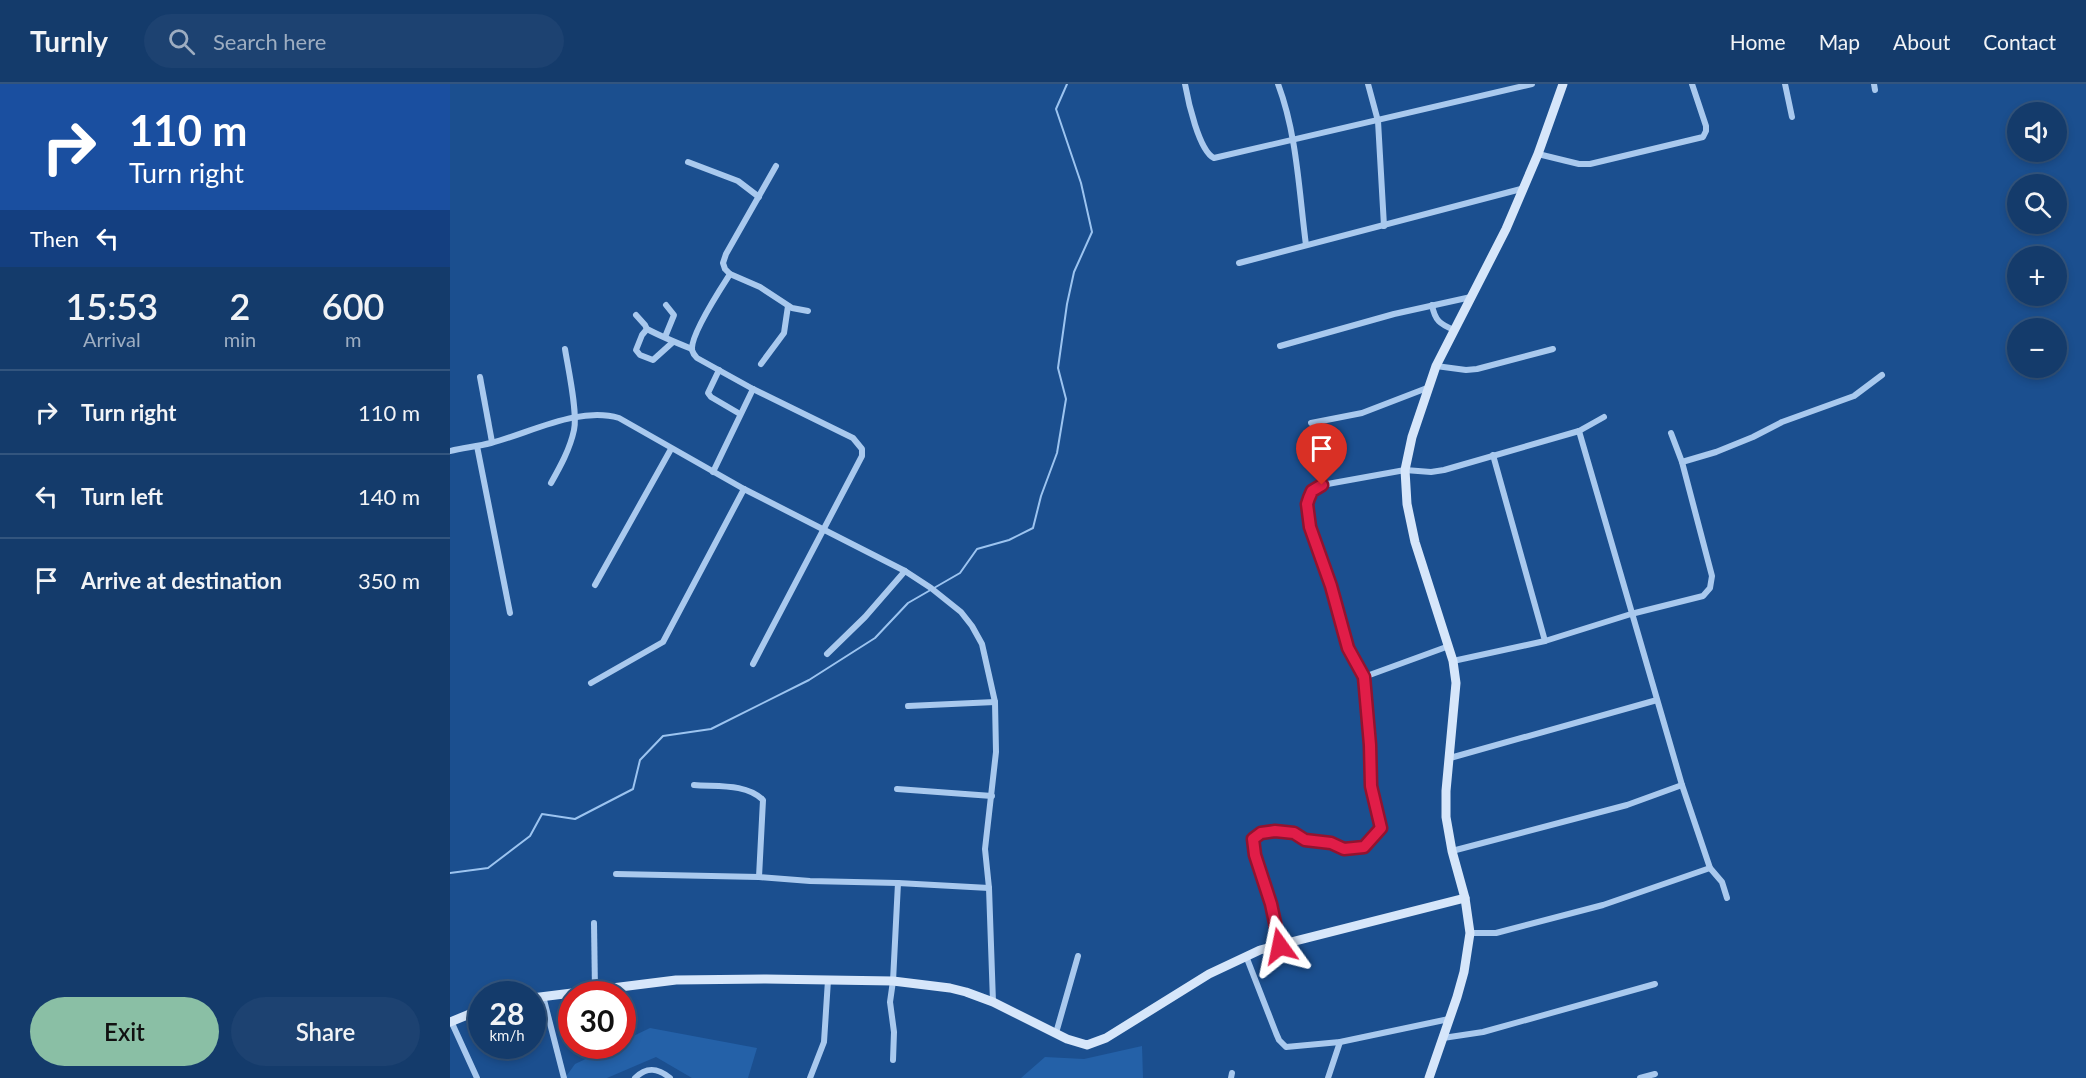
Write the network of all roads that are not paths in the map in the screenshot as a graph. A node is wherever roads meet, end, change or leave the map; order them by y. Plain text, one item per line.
1 (1185, 84) edge
2 (1278, 84) edge
3 (1368, 84) edge
4 (1532, 84) edge
5 (1563, 84) edge
6 (1692, 84) edge
7 (1785, 84) edge
8 (1792, 117) dead end
9 (1378, 121) junction
10 (1292, 141) junction
11 (1538, 154) junction
12 (688, 162) dead end
13 (776, 166) dead end
14 (1521, 189) junction
15 (759, 197) junction
16 (1384, 226) junction
17 (1306, 245) junction
18 (1239, 262) dead end
19 (730, 274) junction
20 (1471, 296) junction
21 (666, 305) dead end
22 (1432, 305) junction
23 (788, 306) junction
24 (808, 310) dead end
25 (636, 315) dead end
26 (647, 329) junction
27 (1454, 330) junction
28 (665, 337) junction
29 (673, 342) junction
30 (1280, 346) dead end
31 (565, 349) dead end
32 (692, 349) junction
33 (1553, 349) dead end
34 (761, 364) dead end
35 (1436, 366) junction
36 (719, 370) junction
37 (1882, 375) dead end
38 (480, 377) dead end
39 (753, 388) junction
40 (1427, 388) junction
41 (740, 414) junction
42 (574, 417) junction
43 (1604, 417) dead end
44 (1311, 423) dead end
45 (1579, 431) junction
46 (1671, 433) dead end
47 (492, 442) junction
48 (477, 446) junction
49 (671, 449) junction
50 (450, 451) edge
51 (1493, 455) junction
52 (1682, 462) junction
53 (1405, 470) junction
54 (713, 472) junction
55 (551, 483) dead end
56 (744, 489) junction
57 (824, 529) junction
58 (905, 572) junction
59 (595, 585) dead end
60 (510, 613) dead end
61 (1631, 614) junction
62 (1545, 641) junction
63 (1449, 646) junction
64 (827, 654) dead end
65 (1453, 661) junction
66 (753, 664) dead end
67 (1364, 677) junction
68 (591, 682) dead end
69 (1657, 700) junction
70 (995, 702) junction
71 (908, 706) dead end
72 (1450, 758) junction
73 (1682, 784) junction
74 (694, 785) dead end
75 (897, 789) dead end
76 (992, 796) junction
77 (1452, 851) junction
78 (1710, 868) junction
79 (616, 874) dead end
80 (759, 877) junction
81 (898, 883) junction
82 (989, 888) junction
83 (1465, 898) junction
84 (1727, 898) dead end
85 (594, 923) dead end
86 (1470, 933) junction
87 (1280, 946) junction
88 (1078, 956) dead end
89 (1246, 956) junction
90 (828, 980) junction
91 (595, 981) edge
92 (894, 981) junction
93 (1655, 984) dead end
94 (636, 985) edge
95 (993, 1002) junction
96 (546, 1008) edge
97 (468, 1014) edge
98 (1449, 1019) junction
99 (451, 1021) edge
100 (1056, 1033) junction
101 (1443, 1038) junction
102 (1340, 1042) junction
103 (893, 1060) dead end
104 (1655, 1074) dead end
105 (477, 1078) edge
106 (564, 1078) edge
107 (635, 1078) edge
108 (670, 1078) edge
109 (810, 1078) edge
110 (1328, 1078) edge
111 (1429, 1078) edge
112 (1641, 1078) edge

1 - 10 street
2 - 10 street
3 - 9 street
4 - 9 street
5 - 11 street
6 - 11 street
7 - 8 street
9 - 10 street
9 - 16 street
10 - 17 street
11 - 14 street
12 - 15 street
13 - 15 street
14 - 16 street
14 - 20 street
15 - 19 street
16 - 17 street
17 - 18 street
19 - 23 street
19 - 32 street
20 - 22 street
20 - 27 street
21 - 28 street
22 - 27 street
22 - 30 street
23 - 24 street
23 - 34 street
25 - 26 street
26 - 28 street
26 - 29 street
27 - 35 street
28 - 29 street
29 - 32 street
31 - 42 street
32 - 36 street
33 - 35 street
35 - 40 street
36 - 39 street
36 - 41 street
37 - 52 street
38 - 47 street
39 - 41 street
39 - 57 street
40 - 44 street
40 - 53 street
41 - 54 street
42 - 47 street
42 - 49 street
42 - 55 street
43 - 45 street
45 - 51 street
45 - 61 street
46 - 52 street
47 - 48 street
48 - 50 street
48 - 60 street
49 - 54 street
49 - 59 street
51 - 53 street
51 - 62 street
52 - 61 street
53 - 63 street
53 - 67 street
54 - 56 street
56 - 57 street
56 - 68 street
57 - 58 street
57 - 66 street
58 - 64 street
58 - 70 street
61 - 62 street
61 - 69 street
62 - 65 street
63 - 65 street
63 - 67 street
65 - 72 street
67 - 87 street
69 - 72 street
69 - 73 street
70 - 71 street
70 - 76 street
72 - 77 street
73 - 77 street
73 - 78 street
74 - 80 street
75 - 76 street
76 - 82 street
77 - 83 street
78 - 84 street
78 - 86 street
79 - 80 street
80 - 81 street
81 - 82 street
81 - 92 street
82 - 95 street
83 - 86 street
83 - 87 street
85 - 91 street
86 - 98 street
87 - 89 street
88 - 100 street
89 - 100 street
89 - 102 street
90 - 92 street
90 - 94 street
90 - 109 street
92 - 95 street
92 - 103 street
93 - 101 street
95 - 100 street
96 - 106 street
97 - 99 street
98 - 101 street
98 - 102 street
99 - 105 street
101 - 111 street
102 - 110 street
104 - 112 street
107 - 108 street

